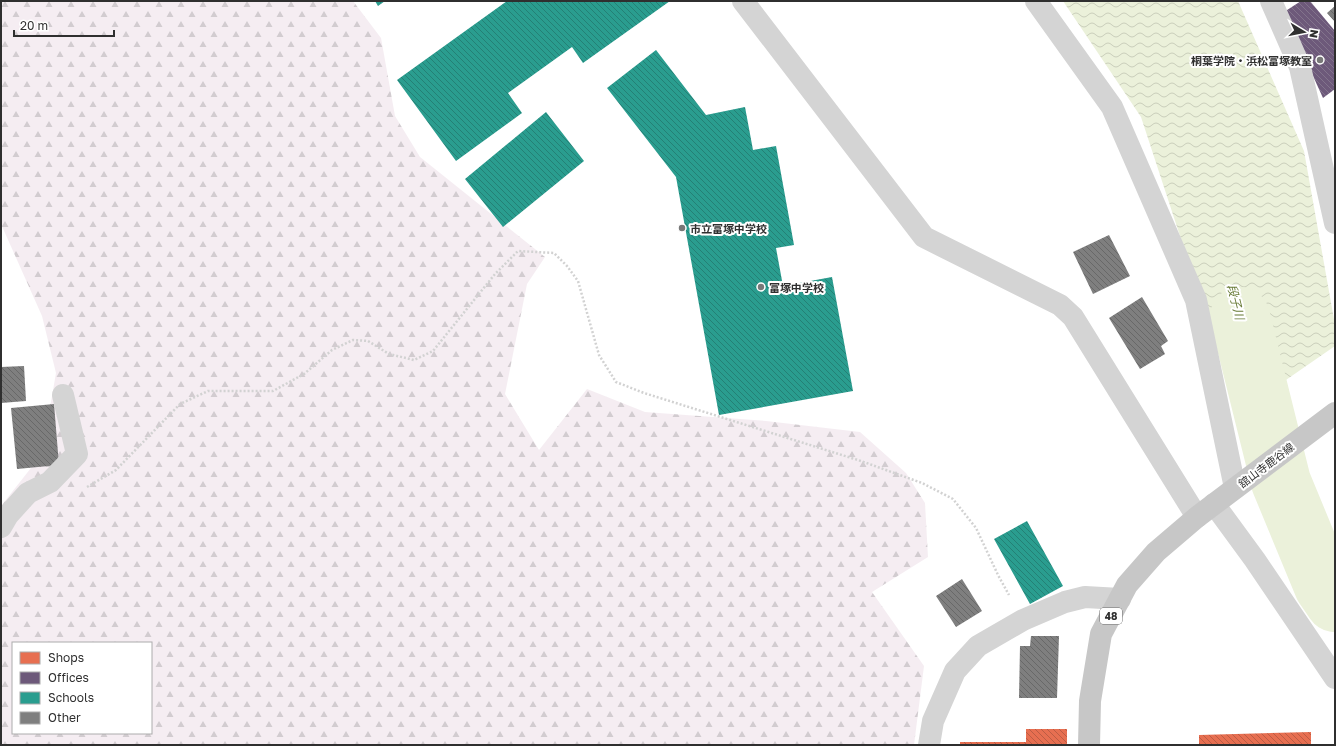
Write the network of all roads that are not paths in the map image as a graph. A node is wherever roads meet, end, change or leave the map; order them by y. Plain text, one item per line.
1 (743, 1) edge
2 (1036, 1) edge
3 (1271, 1) edge
4 (1335, 223) edge
5 (63, 395) dead end
6 (1335, 413) edge
7 (1235, 488) junction
8 (1214, 504) junction
9 (1197, 517) junction
10 (1, 527) edge
11 (1120, 599) junction
12 (1335, 678) edge
13 (929, 745) edge
14 (1089, 745) edge

1 - 9 street
2 - 7 street
3 - 4 street
5 - 10 street
6 - 7 main road, 舘山寺鹿谷線 / 48
7 - 8 main road, 舘山寺鹿谷線 / 48
8 - 9 main road, 舘山寺鹿谷線 / 48
8 - 12 street
9 - 11 main road, 48
11 - 13 street
11 - 14 main road, 48

